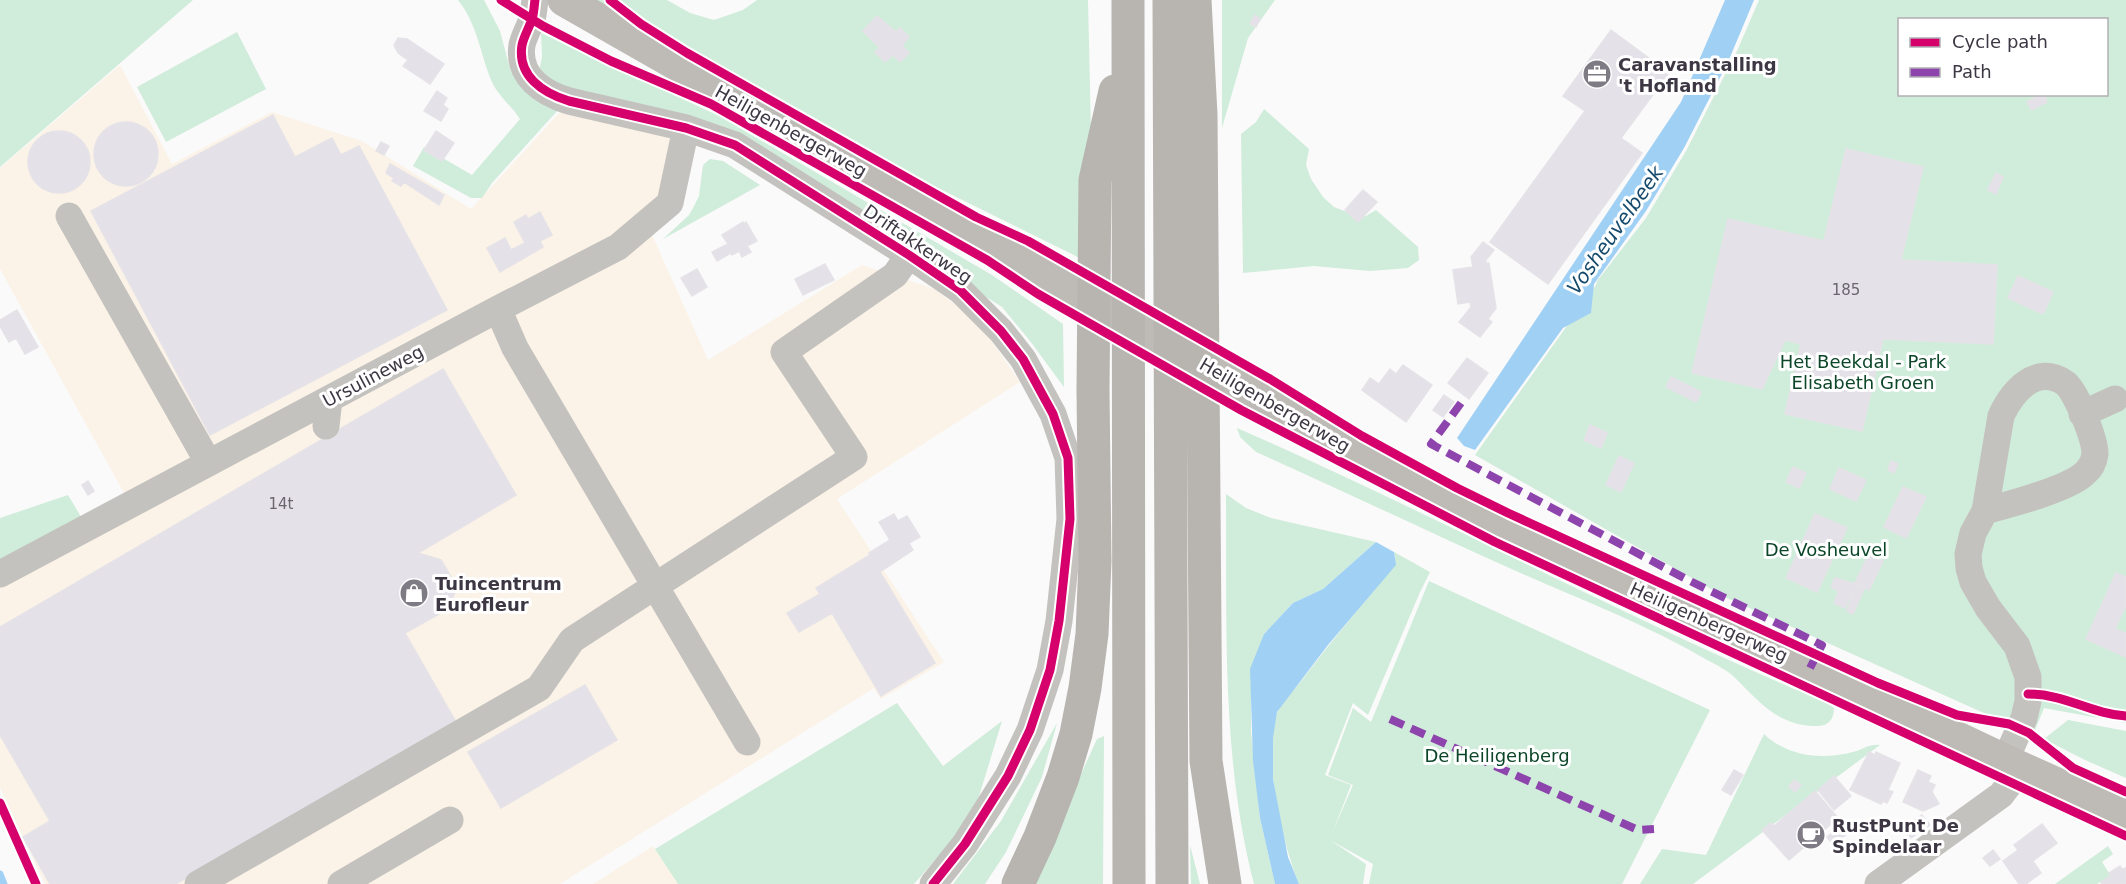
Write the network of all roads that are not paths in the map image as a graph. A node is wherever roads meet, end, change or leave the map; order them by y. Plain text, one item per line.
1 (535, 0) edge
2 (564, 0) edge
3 (1128, 0) edge
4 (1169, 0) edge
5 (1195, 0) edge
6 (1128, 34) junction
7 (686, 128) junction
8 (69, 216) dead end
9 (909, 255) junction
10 (498, 309) junction
11 (329, 399) junction
12 (2115, 399) dead end
13 (2082, 414) junction
14 (326, 426) dead end
15 (208, 462) junction
16 (1985, 511) junction
17 (0, 574) edge
18 (656, 586) junction
19 (747, 742) dead end
20 (2010, 763) junction
21 (2126, 815) edge
22 (450, 820) dead end
23 (1893, 880) edge
24 (198, 884) edge
25 (341, 884) edge
26 (933, 884) edge
27 (1018, 884) edge
28 (1129, 884) edge
29 (1172, 884) edge
30 (1225, 884) edge

1 - 7 street, Driftakkerweg
2 - 20 main road, Heiligenbergerweg
3 - 6 highway
4 - 29 highway
5 - 30 highway
6 - 27 highway
6 - 28 highway
7 - 9 street, Driftakkerweg
7 - 10 street, Ursulineweg
8 - 15 street
9 - 18 street
9 - 26 street, Driftakkerweg
10 - 11 street, Ursulineweg
10 - 18 street
11 - 14 street
11 - 15 street, Ursulineweg
12 - 13 street
13 - 16 street
13 - 16 street
15 - 17 street, Ursulineweg
16 - 20 street
18 - 19 street
18 - 24 street
20 - 21 main road, Heiligenbergerweg
20 - 23 street
22 - 25 street

